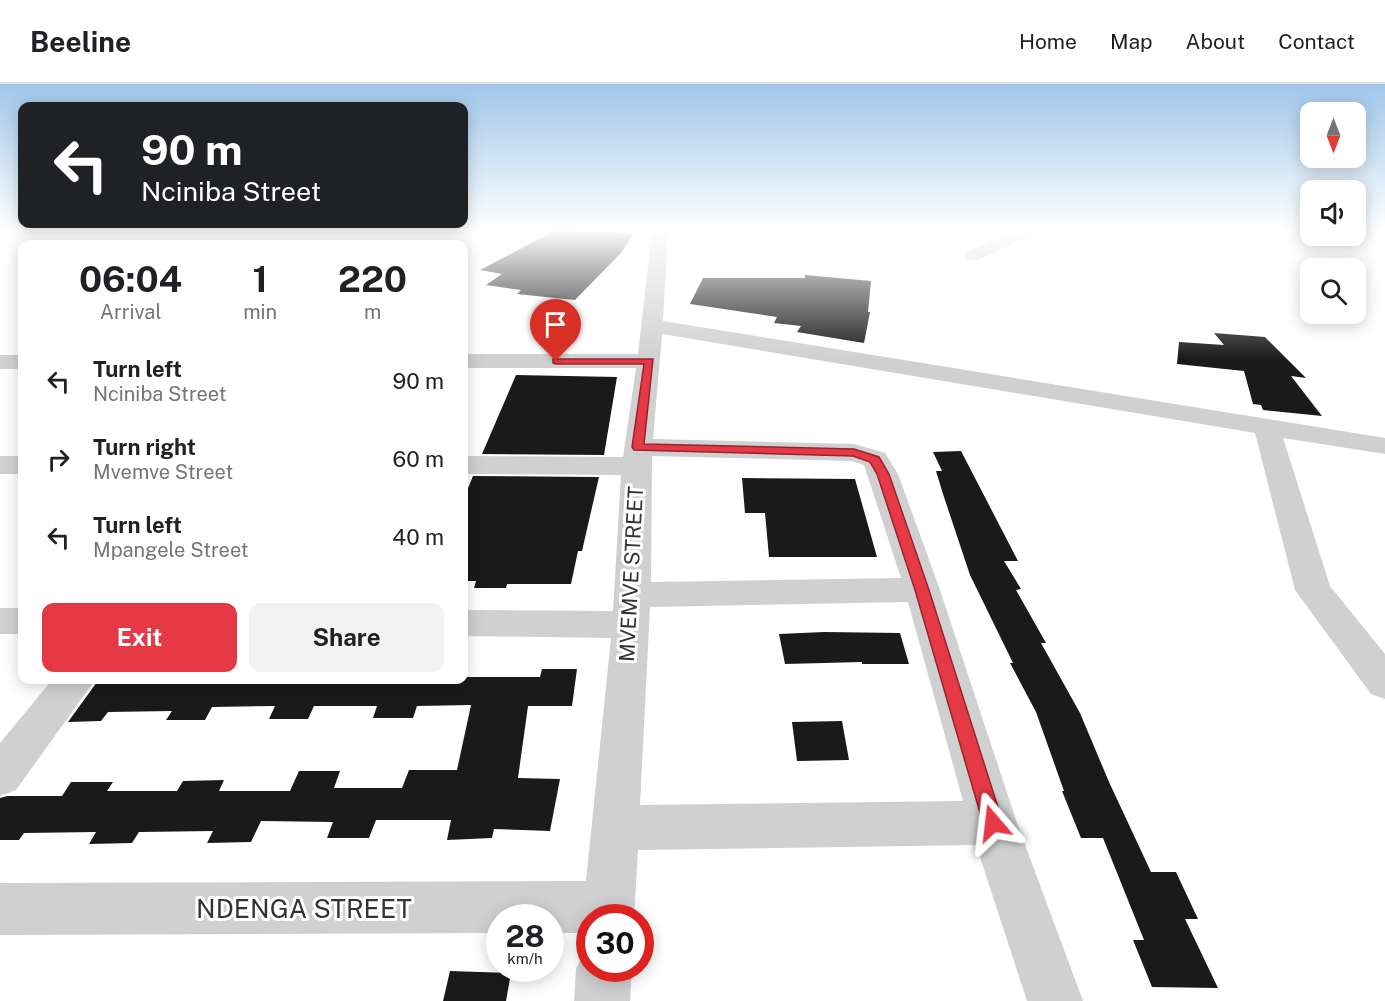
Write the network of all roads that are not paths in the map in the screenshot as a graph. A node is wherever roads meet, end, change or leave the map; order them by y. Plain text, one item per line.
1 (656, 274) edge
2 (650, 344) junction
3 (468, 361) edge
4 (0, 362) edge
5 (18, 362) edge
6 (1267, 428) junction
7 (1385, 446) edge
8 (637, 456) junction
9 (0, 465) edge
10 (18, 465) edge
11 (468, 465) edge
12 (922, 590) junction
13 (631, 610) junction
14 (0, 621) edge
15 (18, 621) edge
16 (468, 623) edge
17 (1385, 683) edge
18 (72, 684) edge
19 (0, 776) edge
20 (993, 823) junction
21 (615, 828) junction
22 (609, 904) edge
23 (0, 909) edge
24 (576, 912) edge
25 (603, 982) edge
26 (602, 1001) edge
27 (1055, 1001) edge

1 - 2 street, MVEMVE STREET
2 - 3 street
2 - 6 street
2 - 8 street, MVEMVE STREET
4 - 5 street
6 - 7 street
6 - 17 street
8 - 11 street
8 - 12 street
8 - 13 street, MVEMVE STREET
9 - 10 street
12 - 13 street
12 - 20 street
13 - 16 street
13 - 21 street, MVEMVE STREET
14 - 15 street
18 - 19 street
20 - 21 street
20 - 27 street
21 - 22 street, MVEMVE STREET
23 - 24 street, NDENGA STREET
25 - 26 street

